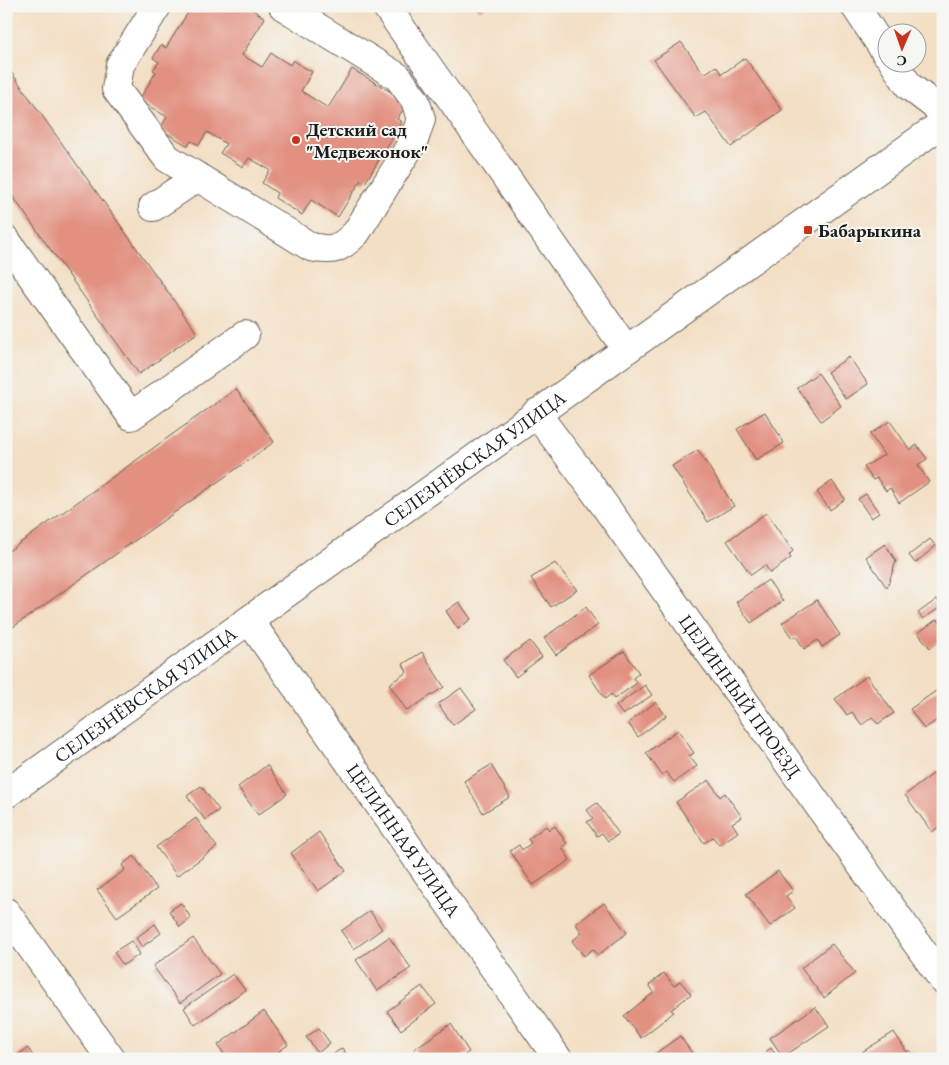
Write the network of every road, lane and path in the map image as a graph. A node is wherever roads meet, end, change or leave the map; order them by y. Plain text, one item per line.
1 (157, 6) edge
2 (386, 6) edge
3 (855, 6) edge
4 (287, 7) edge
5 (876, 38) edge
6 (900, 72) edge
7 (943, 112) edge
8 (943, 123) edge
9 (198, 177) junction
10 (154, 207) dead end
11 (6, 240) edge
12 (245, 335) dead end
13 (626, 349) junction
14 (536, 413) junction
15 (249, 620) junction
16 (6, 794) edge
17 (6, 912) edge
18 (943, 980) edge
19 (111, 1059) edge
20 (558, 1059) edge

1 - 9 street
2 - 13 street
3 - 5 street
4 - 9 street
6 - 7 street
8 - 13 street, СЕЛЕЗНЁВСКАЯ УЛИЦА
9 - 10 street
11 - 12 street
13 - 14 street, СЕЛЕЗНЁВСКАЯ УЛИЦА
14 - 15 street, СЕЛЕЗНЁВСКАЯ УЛИЦА
14 - 18 street, ЦЕЛИННЫЙ ПРОЕЗД
15 - 16 street, СЕЛЕЗНЁВСКАЯ УЛИЦА
15 - 20 street, ЦЕЛИННАЯ УЛИЦА
17 - 19 street

